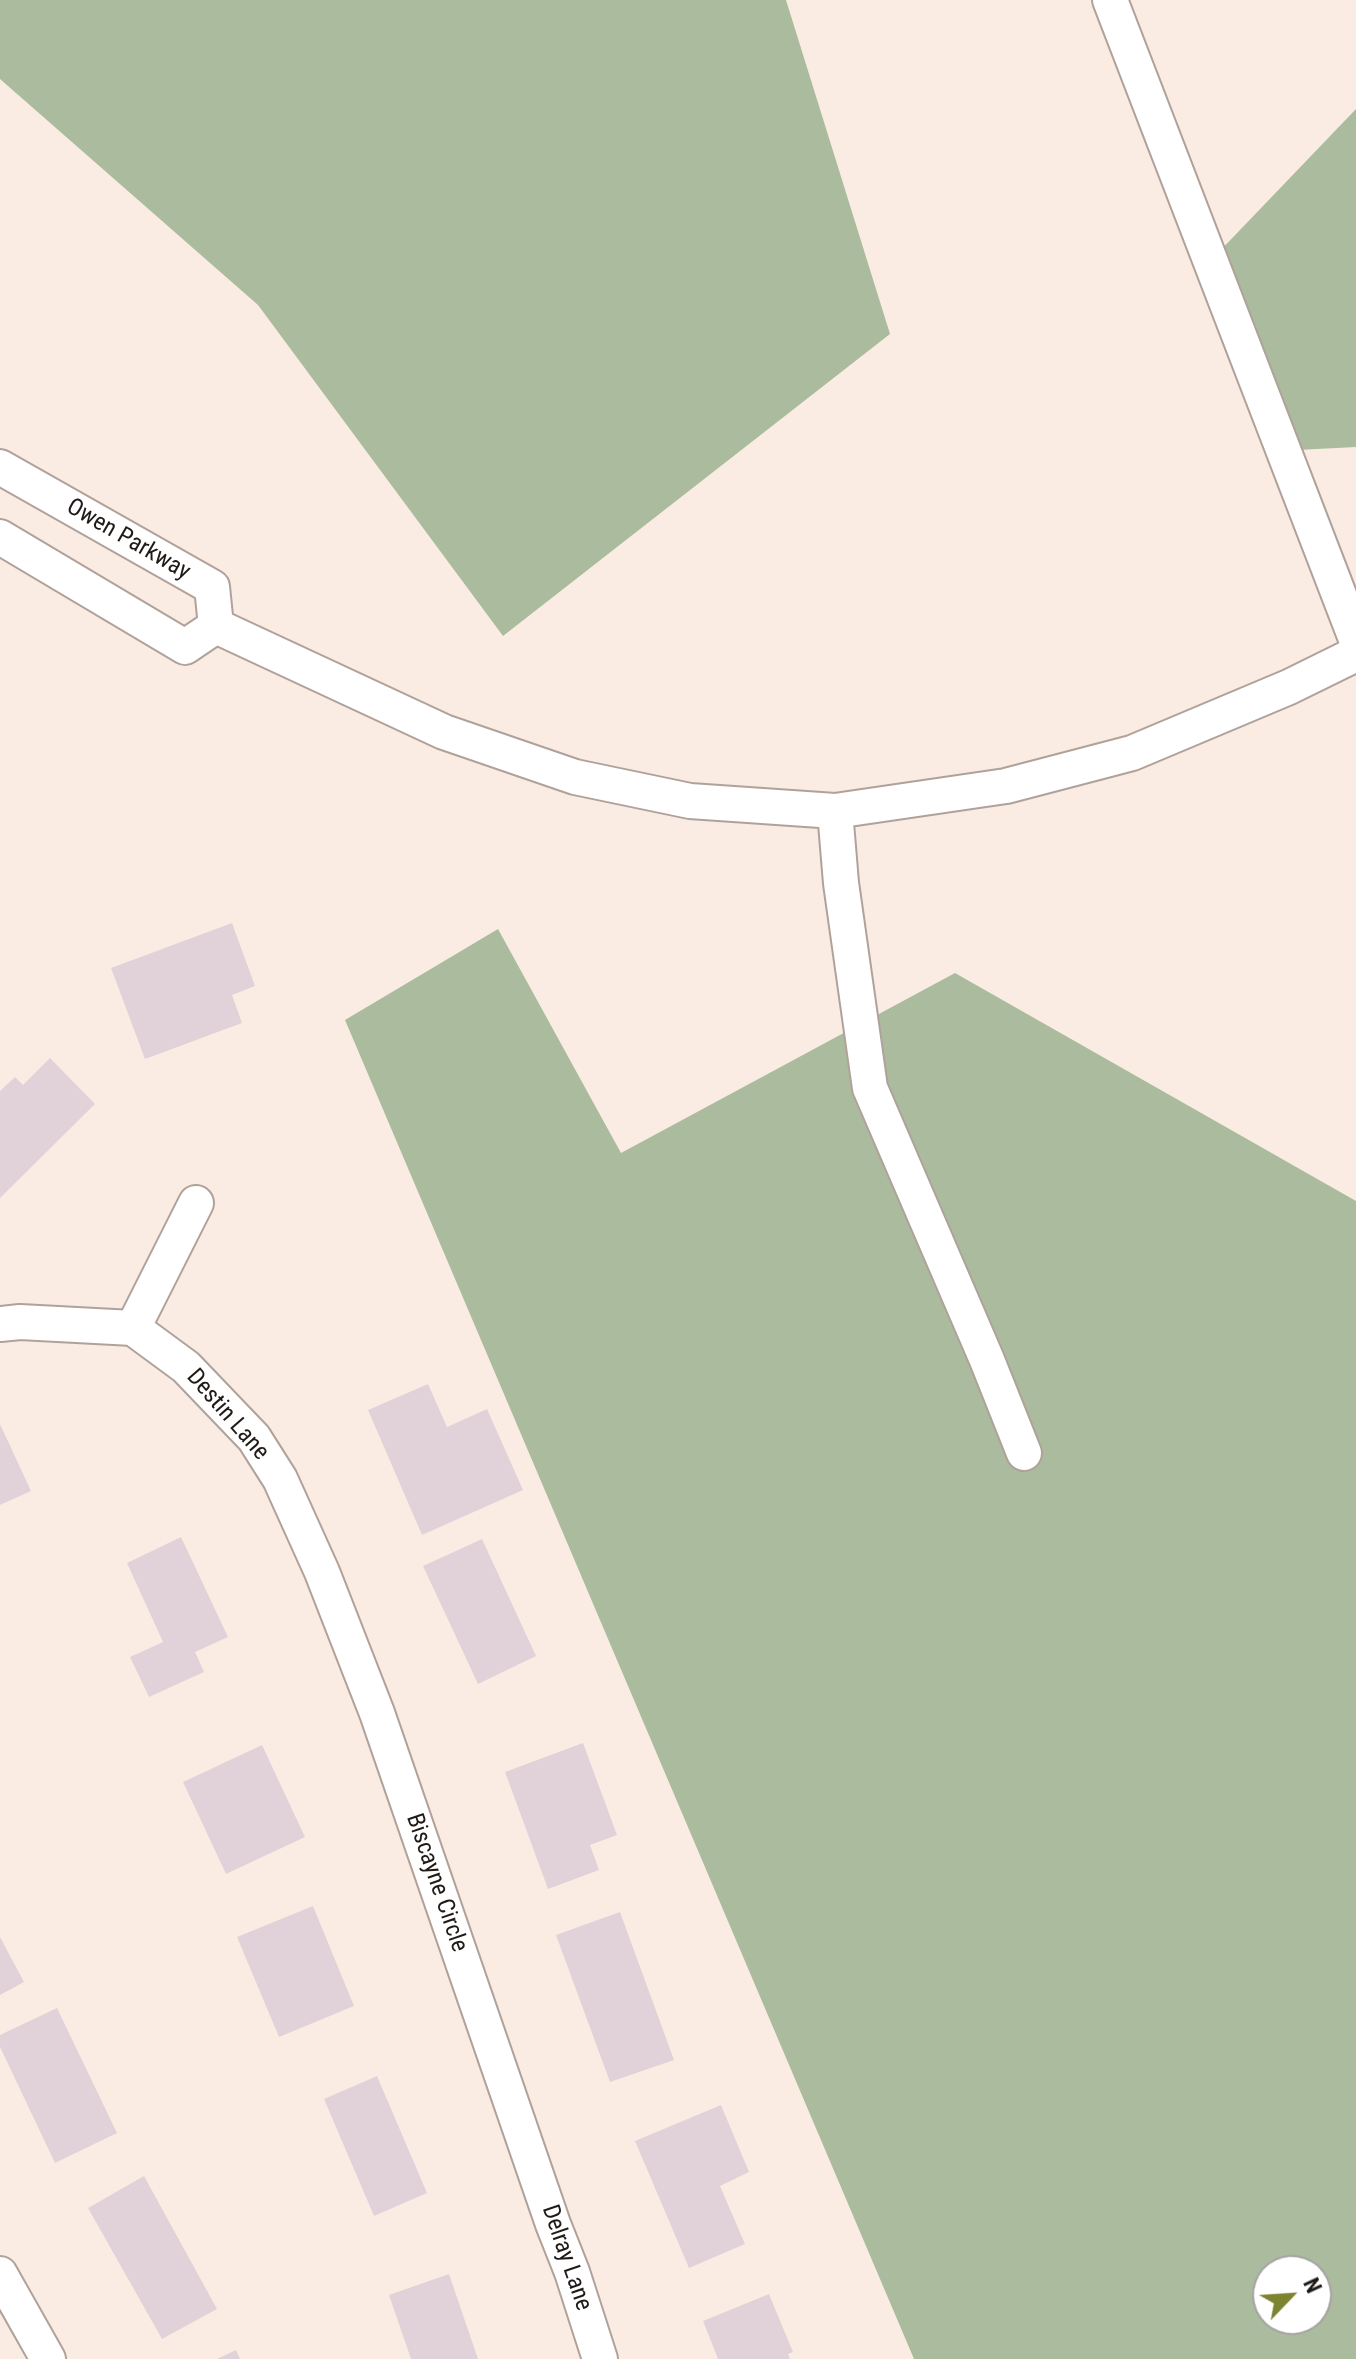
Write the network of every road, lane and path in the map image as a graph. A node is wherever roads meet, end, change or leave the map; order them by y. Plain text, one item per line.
1 (1110, 0) edge
2 (0, 467) edge
3 (0, 537) edge
4 (216, 626) junction
5 (1356, 639) edge
6 (1356, 654) edge
7 (835, 811) junction
8 (196, 1203) dead end
9 (0, 1324) edge
10 (133, 1328) junction
11 (1024, 1453) dead end
12 (337, 1609) joint
13 (531, 2158) joint
14 (0, 2274) edge
15 (48, 2359) edge
16 (600, 2359) edge

1 - 5 street
2 - 4 street, Owen Parkway
3 - 4 street
4 - 7 street
6 - 7 street
7 - 11 street
8 - 10 street
9 - 10 street
10 - 12 street, Destin Lane
12 - 13 street, Biscayne Circle
13 - 16 street, Delray Lane
14 - 15 street

